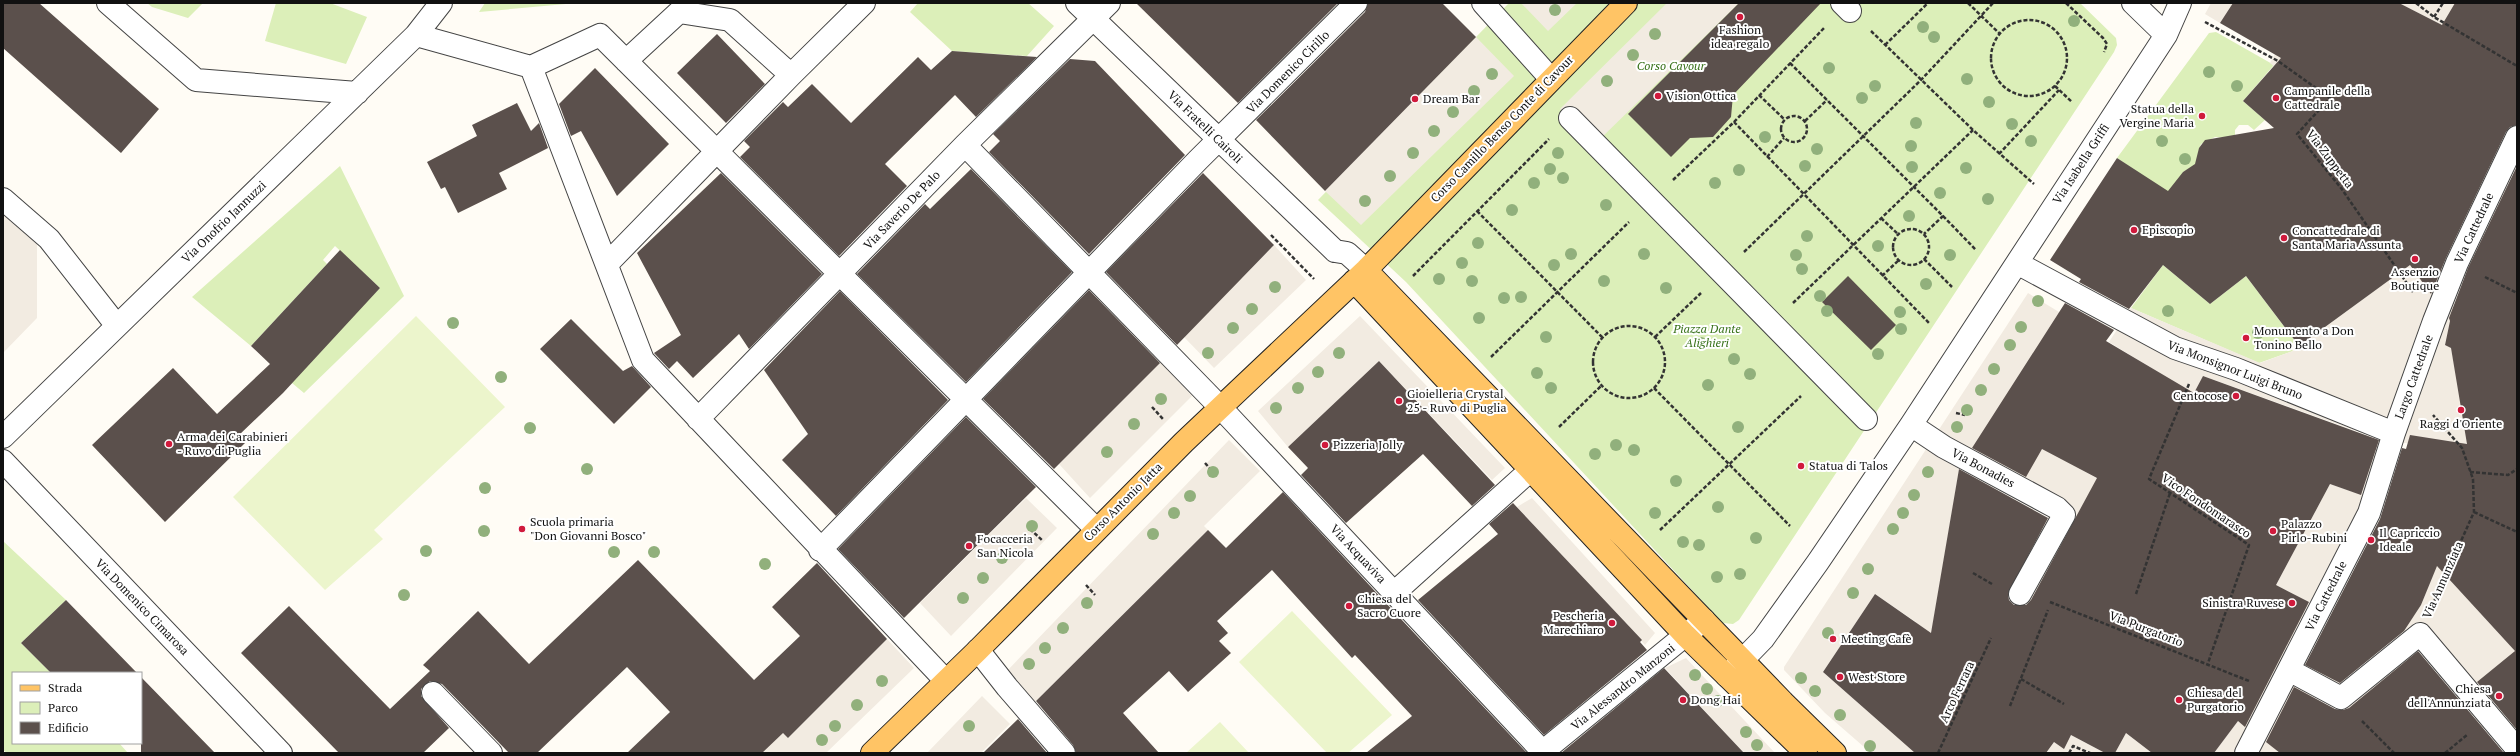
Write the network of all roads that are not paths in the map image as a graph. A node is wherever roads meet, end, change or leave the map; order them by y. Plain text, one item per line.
1 (108, 3) edge
2 (441, 3) edge
3 (864, 3) edge
4 (1077, 3) edge
5 (1109, 3) edge
6 (1356, 3) edge
7 (1483, 3) edge
8 (1626, 3) edge
9 (2133, 3) edge
10 (2179, 6) edge
11 (1093, 19) junction
12 (416, 35) junction
13 (2166, 35) junction
14 (626, 61) junction
15 (532, 67) junction
16 (791, 75) junction
17 (1551, 79) junction
18 (356, 93) junction
19 (1570, 118) dead end
20 (2517, 137) edge
21 (1218, 140) junction
22 (965, 145) junction
23 (716, 152) junction
24 (3, 199) edge
25 (2017, 263) junction
26 (607, 264) junction
27 (1366, 269) junction
28 (840, 274) junction
29 (1089, 274) junction
30 (2434, 321) joint
31 (117, 326) junction
32 (966, 400) junction
33 (1220, 408) junction
34 (698, 419) junction
35 (1866, 419) dead end
36 (1911, 425) junction
37 (2394, 433) junction
38 (3, 437) edge
39 (3, 461) edge
40 (1538, 464) junction
41 (1096, 529) junction
42 (820, 550) junction
43 (1394, 593) junction
44 (2013, 593) road end
45 (1704, 620) junction
46 (1685, 635) junction
47 (978, 650) junction
48 (1743, 660) junction
49 (2289, 670) junction
50 (1727, 676) junction
51 (946, 681) junction
52 (433, 693) dead end
53 (1775, 709) junction
54 (2517, 748) edge
55 (1829, 751) edge
56 (1543, 752) edge
57 (281, 753) edge
58 (491, 753) edge
59 (872, 753) edge
60 (1064, 753) edge
61 (1806, 753) edge
62 (2246, 753) edge

1 - 18 street
2 - 12 street, Via Onofrio Jannuzzi
3 - 16 street
4 - 11 street, Via Fratelli Cairoli
5 - 11 street, Via Saverio De Palo
6 - 21 street, Via Domenico Cirillo
7 - 17 street
8 - 17 main road, Corso Camillo Benso Conte di Cavour
9 - 13 street
10 - 13 street, Via Isabella Griffi
11 - 21 street, Via Fratelli Cairoli
11 - 22 street, Via Saverio De Palo
12 - 15 street
12 - 18 street, Via Onofrio Jannuzzi
13 - 25 street, Via Isabella Griffi
14 - 15 street
14 - 16 street
14 - 23 street
15 - 26 street
16 - 23 street
17 - 27 main road, Corso Camillo Benso Conte di Cavour
18 - 31 street, Via Onofrio Jannuzzi
19 - 35 street
20 - 30 street, Via Cattedrale
21 - 27 street, Via Fratelli Cairoli
21 - 29 street, Via Domenico Cirillo
22 - 28 street, Via Saverio De Palo
22 - 29 street, Via Acquaviva
23 - 26 street
23 - 28 street
24 - 31 street
25 - 36 street
25 - 37 street, Via Monsignor Luigi Bruno
26 - 34 street
27 - 33 main road, Corso Antonio Jatta
27 - 40 main road
28 - 32 street
28 - 34 street, Via Saverio De Palo
29 - 32 street, Via Domenico Cirillo
29 - 33 street, Via Acquaviva
30 - 37 street, Largo Cattedrale
31 - 38 street, Via Onofrio Jannuzzi
32 - 41 street
32 - 42 street, Via Domenico Cirillo
33 - 41 main road, Corso Antonio Jatta
33 - 43 street, Via Acquaviva
34 - 42 street
36 - 44 street, Via Bonadies
36 - 48 street
37 - 49 street, Via Cattedrale
39 - 57 street, Via Domenico Cimarosa
40 - 43 street
40 - 45 main road
40 - 46 main road
41 - 47 main road, Corso Antonio Jatta
42 - 51 street
43 - 56 street, Via Acquaviva
45 - 46 street, Via Alessandro Manzoni
45 - 48 main road
46 - 50 main road
46 - 56 street, Via Alessandro Manzoni
47 - 51 main road, Corso Antonio Jatta
47 - 60 street
48 - 50 street
48 - 53 main road
49 - 54 street, Via Annunziata
49 - 62 street, Via Cattedrale
50 - 53 main road
51 - 59 main road, Corso Antonio Jatta
52 - 58 street
53 - 55 main road
53 - 61 main road

